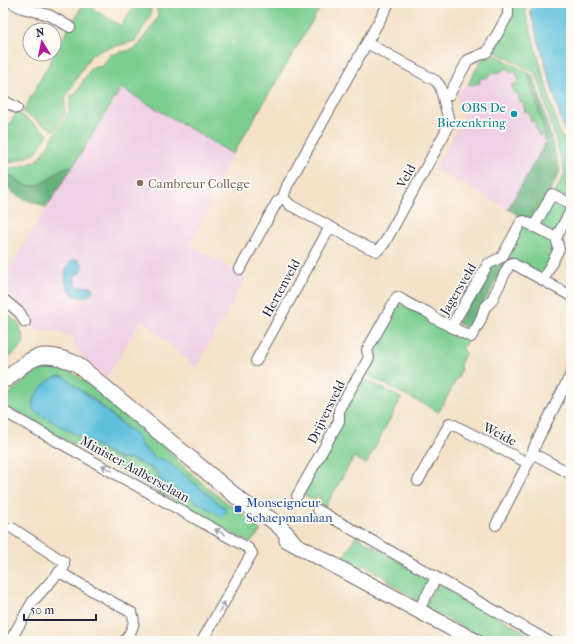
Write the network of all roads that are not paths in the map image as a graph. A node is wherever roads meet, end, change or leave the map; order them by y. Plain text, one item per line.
1 (12, 3) edge
2 (389, 3) edge
3 (509, 3) edge
4 (70, 28) dead end
5 (368, 43) junction
6 (443, 97) junction
7 (3, 100) edge
8 (17, 108) dead end
9 (283, 197) junction
10 (571, 204) edge
11 (571, 210) edge
12 (330, 227) junction
13 (534, 227) junction
14 (556, 238) junction
15 (240, 269) dead end
16 (543, 280) junction
17 (571, 296) edge
18 (3, 298) edge
19 (25, 322) dead end
20 (451, 327) junction
21 (256, 361) dead end
22 (571, 374) edge
23 (5, 382) edge
24 (3, 411) edge
25 (530, 458) junction
26 (571, 474) edge
27 (418, 482) dead end
28 (297, 496) dead end
29 (318, 510) dead end
30 (496, 525) dead end
31 (12, 528) dead end
32 (59, 572) junction
33 (436, 578) junction
34 (418, 611) junction
35 (10, 641) edge
36 (125, 641) edge
37 (202, 641) edge
38 (476, 641) edge
39 (548, 641) edge

1 - 4 street
2 - 5 street
3 - 6 street
5 - 6 street, Veld
5 - 9 street
6 - 12 street, Veld
7 - 8 street
9 - 12 street, Veld
9 - 15 street
10 - 13 street
11 - 14 street
12 - 21 street, Hertenveld
13 - 14 street, Jagersveld
13 - 20 street, Jagersveld
14 - 16 street
16 - 17 street, Jagersveld
16 - 20 street, Jagersveld
18 - 19 street
20 - 28 street, Drijversveld
22 - 25 street, Weide
23 - 34 main road
37 -> 24 street, Minister Aalberselaan
25 - 26 street, Weide
25 - 27 street, Weide
25 - 30 street
29 - 33 street
31 - 32 street
32 - 35 street
32 - 36 street
33 - 34 street
33 - 39 street
34 - 38 main road

